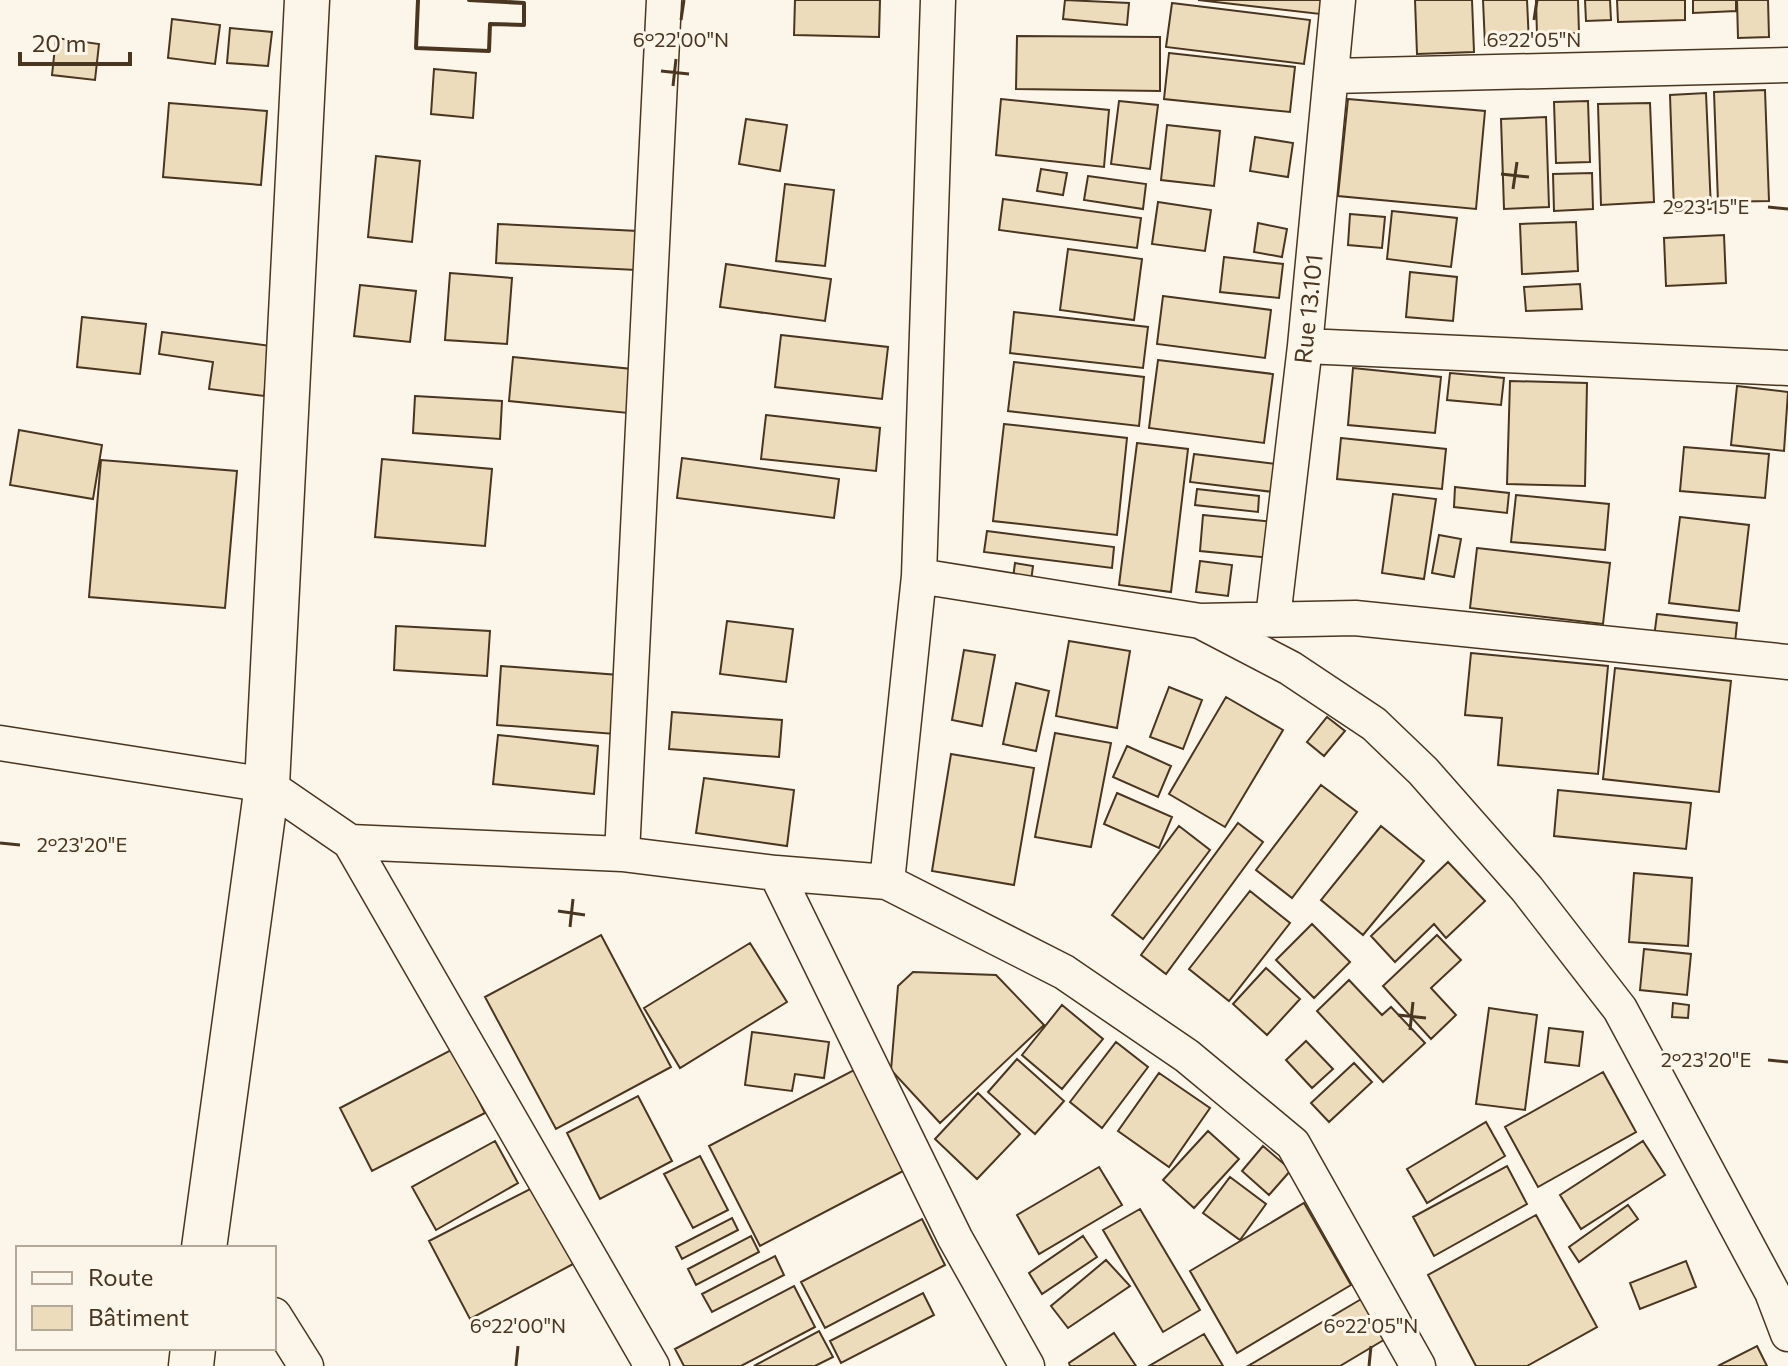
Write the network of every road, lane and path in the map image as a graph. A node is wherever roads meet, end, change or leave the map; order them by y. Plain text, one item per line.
1 (307, 0) edge
2 (664, 0) edge
3 (938, 0) edge
4 (1338, 0) edge
5 (1788, 65) edge
6 (1333, 76) junction
7 (1305, 346) junction
8 (1788, 368) edge
9 (919, 576) junction
10 (1273, 618) junction
11 (1200, 621) junction
12 (1788, 662) edge
13 (0, 743) edge
14 (267, 785) junction
15 (350, 842) junction
16 (622, 854) junction
17 (776, 873) junction
18 (887, 882) junction
19 (206, 1230) edge
20 (228, 1246) edge
21 (276, 1318) edge
22 (1788, 1334) edge
23 (306, 1366) edge
24 (652, 1366) edge
25 (1027, 1366) edge
26 (1418, 1366) edge

1 - 14 main road
2 - 16 street
3 - 9 street
4 - 6 street, Rue 13.101
5 - 6 street
6 - 7 street, Rue 13.101
7 - 8 street
7 - 10 street, Rue 13.101
9 - 11 street
9 - 18 street
10 - 11 street
10 - 12 street
11 - 22 street
13 - 14 street
14 - 15 street
14 - 19 main road
15 - 16 street
15 - 24 street
16 - 17 street
17 - 18 street
17 - 25 street
18 - 26 street
19 - 20 street
21 - 23 street

